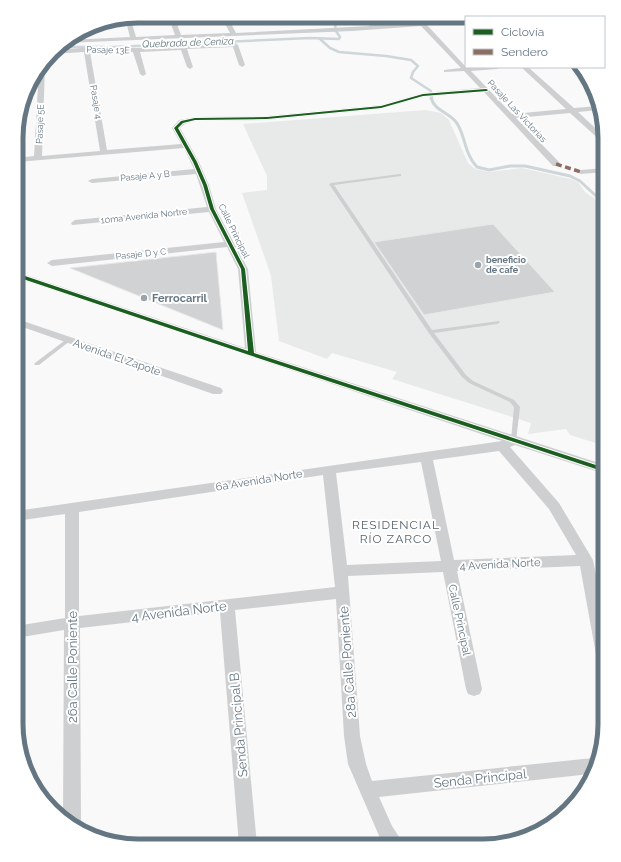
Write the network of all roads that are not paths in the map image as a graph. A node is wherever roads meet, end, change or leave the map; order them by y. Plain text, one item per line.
1 (173, 23) edge
2 (228, 23) edge
3 (370, 23) edge
4 (437, 23) edge
5 (130, 24) edge
6 (423, 24) junction
7 (376, 27) junction
8 (233, 33) junction
9 (178, 36) junction
10 (134, 38) junction
11 (78, 39) edge
12 (183, 48) junction
13 (87, 50) junction
14 (136, 50) junction
15 (63, 51) edge
16 (242, 65) dead end
17 (190, 67) dead end
18 (487, 68) edge
19 (525, 68) edge
20 (466, 70) junction
21 (446, 71) dead end
22 (143, 74) dead end
23 (42, 75) edge
24 (486, 90) junction
25 (594, 108) edge
26 (572, 110) junction
27 (510, 116) junction
28 (598, 133) edge
29 (185, 146) junction
30 (104, 153) junction
31 (38, 158) junction
32 (23, 159) edge
33 (556, 164) dead end
34 (199, 171) junction
35 (598, 171) edge
36 (581, 172) dead end
37 (400, 175) dead end
38 (92, 181) dead end
39 (212, 209) junction
40 (75, 223) dead end
41 (230, 244) junction
42 (52, 263) dead end
43 (23, 277) edge
44 (497, 322) dead end
45 (23, 326) edge
46 (432, 332) junction
47 (68, 340) junction
48 (251, 354) junction
49 (37, 364) dead end
50 (217, 391) dead end
51 (514, 440) junction
52 (502, 446) junction
53 (426, 456) junction
54 (598, 468) edge
55 (329, 470) junction
56 (72, 509) junction
57 (23, 515) edge
58 (586, 560) junction
59 (449, 566) junction
60 (341, 571) junction
61 (342, 592) junction
62 (228, 605) junction
63 (72, 623) junction
64 (598, 623) edge
65 (23, 631) edge
66 (474, 689) dead end
67 (590, 766) edge
68 (367, 790) junction
69 (72, 818) edge
70 (248, 839) edge
71 (391, 839) edge

1 - 9 street
2 - 8 street
3 - 7 street
4 - 6 street
5 - 10 street
6 - 7 street
6 - 20 street, Pasaje Las Victorias
7 - 8 street
8 - 9 street
9 - 10 street
10 - 11 street
12 - 14 street, Pasaje 13E
12 - 16 street, Pasaje 13E
12 - 17 street
13 - 14 street, Pasaje 13E
13 - 15 street, Pasaje 13E
13 - 30 street, Pasaje 4
14 - 22 street
18 - 20 street
19 - 26 street
20 - 21 street
20 - 24 street, Pasaje Las Victorias
23 - 31 street, Pasaje 5E
24 - 27 street, Pasaje Las Victorias
24 - 29 street, Calle Principal
25 - 26 street
26 - 27 street
26 - 28 street
27 - 33 street, Pasaje Las Victorias
29 - 30 street
29 - 34 street, Calle Principal
30 - 31 street
31 - 32 street
34 - 38 street, Pasaje A y B
34 - 39 street, Calle Principal
35 - 36 street
37 - 46 lane
39 - 40 street, 10ma Avenida Nortre
39 - 41 street, Calle Principal
41 - 42 street, Pasaje D y C
41 - 48 street, Calle Principal
43 - 48 street
44 - 46 lane
45 - 47 street, Avenida El Zapote
46 - 51 lane
47 - 49 lane
47 - 50 street, Avenida El Zapote
48 - 51 street
51 - 52 street, 6a Avenida Norte
51 - 54 street
52 - 53 street, 6a Avenida Norte
52 - 58 street
53 - 55 street, 6a Avenida Norte
53 - 59 street, Calle Principal
55 - 56 street, 6a Avenida Norte
55 - 60 street, 28a Calle Poniente
56 - 57 street, 6a Avenida Norte
56 - 63 street, 26a Calle Poniente
58 - 59 street, 4 Avenida Norte
58 - 64 street
59 - 60 street, 4 Avenida Norte
59 - 66 street, Calle Principal
60 - 61 street, 28a Calle Poniente
61 - 62 street, 4 Avenida Norte
61 - 68 street, 28a Calle Poniente
62 - 63 street, 4 Avenida Norte
62 - 70 street, Senda Principal B
63 - 65 street, 4 Avenida Norte
63 - 69 street, 26a Calle Poniente
67 - 68 street, Senda Principal
68 - 71 street, 28a Calle Poniente

